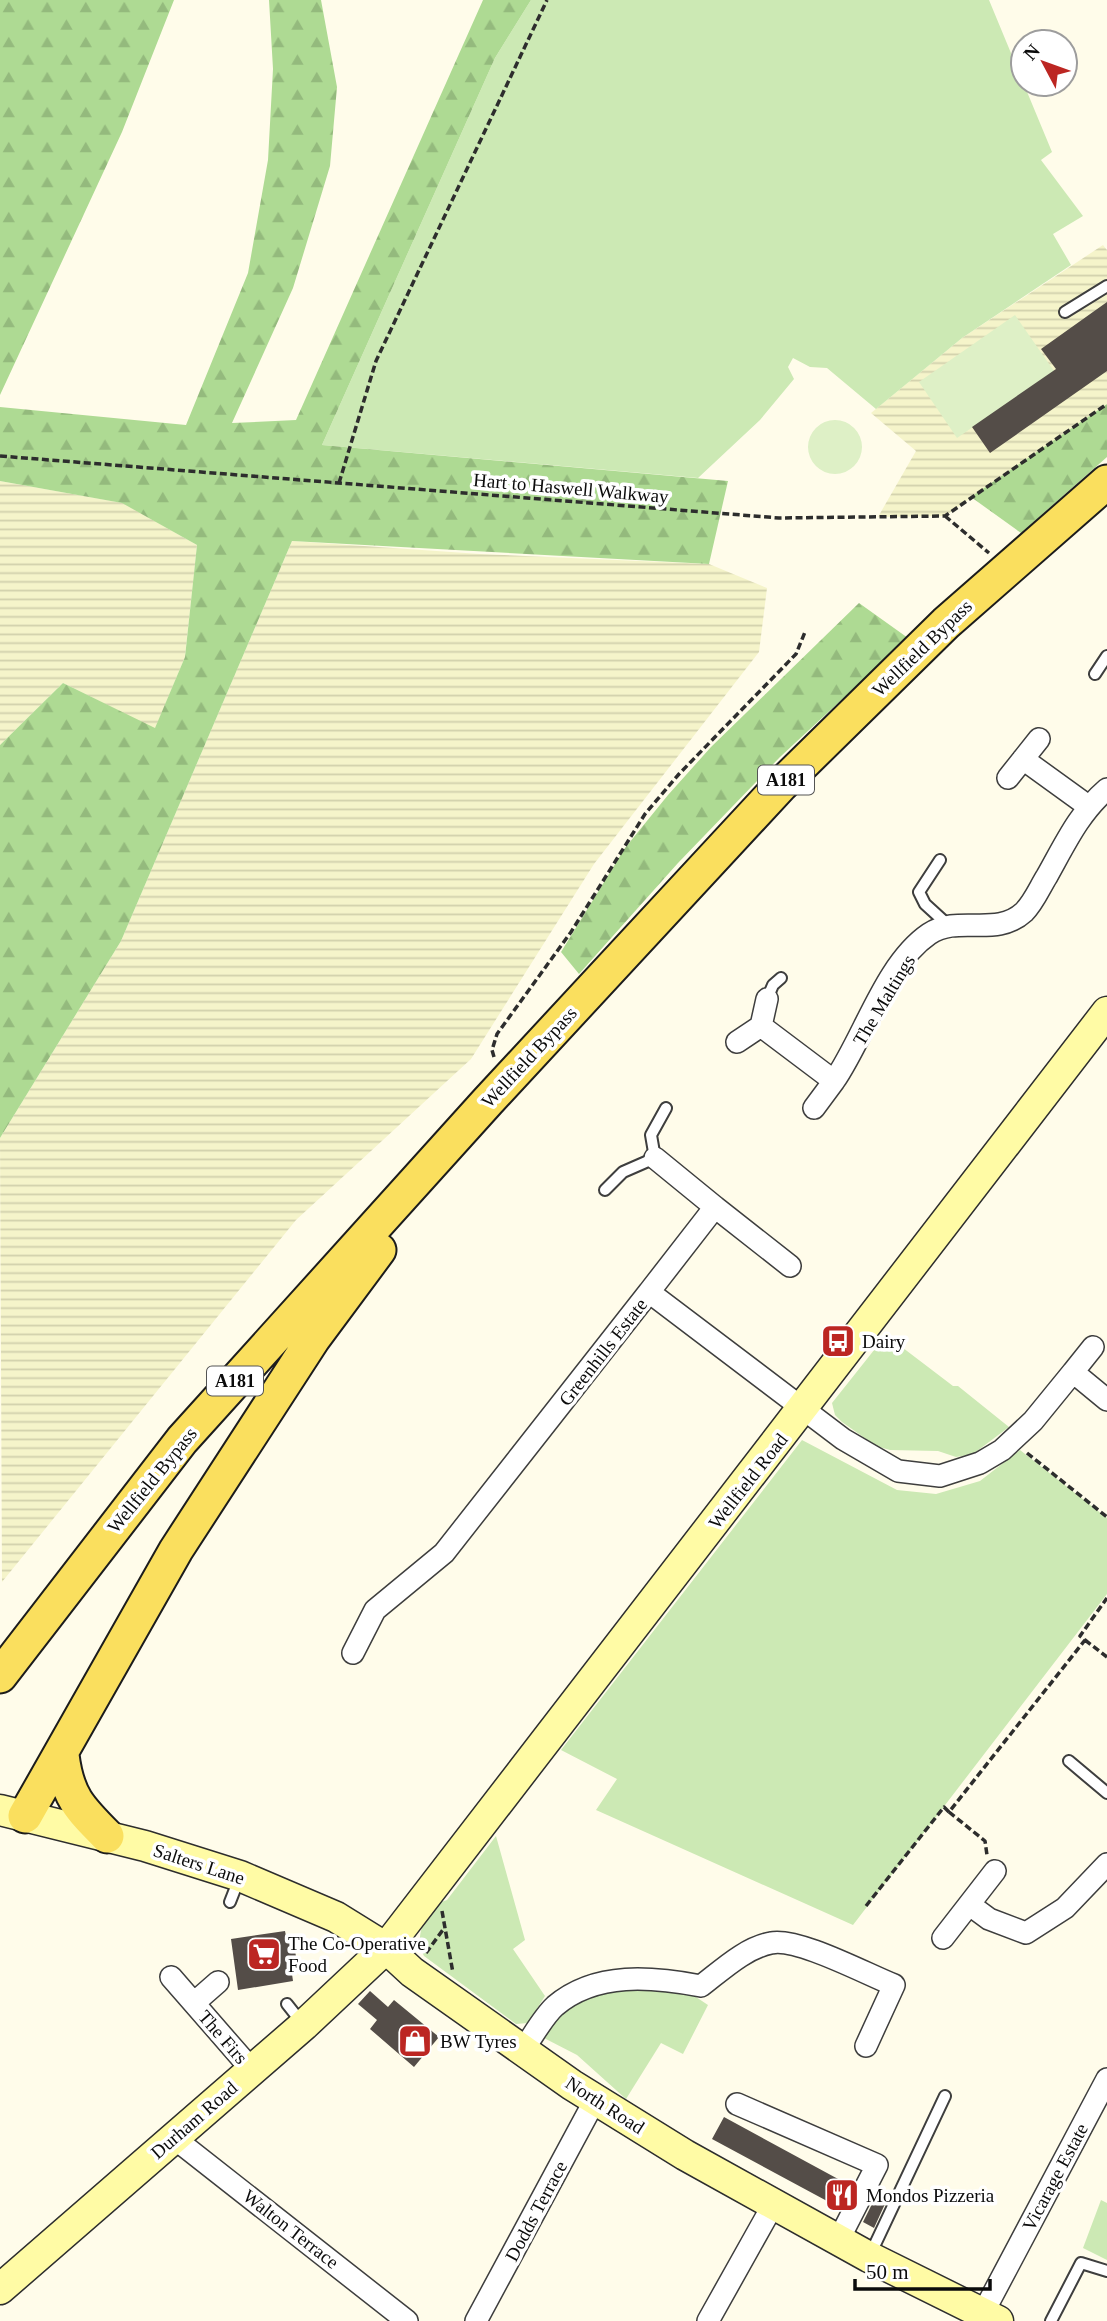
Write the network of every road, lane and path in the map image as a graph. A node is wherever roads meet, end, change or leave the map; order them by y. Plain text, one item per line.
1 (547, 0) edge
2 (1107, 286) edge
3 (1065, 312) dead end
4 (1107, 404) edge
5 (0, 456) edge
6 (1107, 482) edge
7 (339, 483) junction
8 (945, 516) junction
9 (1007, 569) junction
10 (805, 632) dead end
11 (1107, 656) edge
12 (1095, 674) dead end
13 (1039, 739) dead end
14 (1023, 759) junction
15 (1008, 778) dead end
16 (1107, 789) edge
17 (1088, 806) junction
18 (940, 860) dead end
19 (948, 926) junction
20 (781, 978) dead end
21 (767, 999) joint
22 (1107, 1012) edge
23 (761, 1026) junction
24 (737, 1042) dead end
25 (834, 1081) junction
26 (498, 1090) junction
27 (666, 1108) dead end
28 (814, 1108) dead end
29 (655, 1158) junction
30 (606, 1190) dead end
31 (715, 1206) junction
32 (790, 1266) dead end
33 (649, 1292) junction
34 (1093, 1348) dead end
35 (1073, 1372) junction
36 (1107, 1400) edge
37 (804, 1409) junction
38 (1012, 1441) junction
39 (1107, 1517) edge
40 (1107, 1598) edge
41 (1085, 1640) junction
42 (353, 1653) dead end
43 (1107, 1657) edge
44 (0, 1676) edge
45 (62, 1755) junction
46 (1069, 1761) dead end
47 (1107, 1793) edge
48 (948, 1812) junction
49 (13, 1813) edge
50 (107, 1836) junction
51 (1107, 1864) edge
52 (995, 1871) joint
53 (429, 1893) junction
54 (970, 1905) junction
55 (866, 1906) dead end
56 (445, 1927) junction
57 (943, 1938) dead end
58 (386, 1948) junction
59 (412, 1972) junction
60 (171, 1977) dead end
61 (218, 1982) dead end
62 (440, 1992) junction
63 (194, 2003) junction
64 (866, 2046) dead end
65 (523, 2050) junction
66 (252, 2070) junction
67 (1106, 2084) edge
68 (945, 2096) dead end
69 (595, 2100) junction
70 (737, 2104) dead end
71 (174, 2138) junction
72 (773, 2205) junction
73 (838, 2241) junction
74 (869, 2257) junction
75 (1107, 2271) edge
76 (0, 2289) edge
77 (991, 2317) edge
78 (407, 2321) edge
79 (476, 2321) edge
80 (708, 2321) edge
81 (1051, 2321) edge

1 - 7 path
2 - 3 lane
4 - 8 path
5 - 7 path, Hart to Haswell Walkway
6 - 9 main road, Wellfield Bypass / A181
7 - 8 path, Hart to Haswell Walkway
8 - 9 path
9 - 26 main road, Wellfield Bypass / A181
10 - 26 path
11 - 12 lane
13 - 14 street
14 - 15 street
14 - 17 street
16 - 17 street
17 - 19 street
18 - 19 lane
19 - 25 street, The Maltings
20 - 21 lane
21 - 23 street
22 - 37 street, Wellfield Road
23 - 24 street
23 - 25 street
25 - 28 street, The Maltings
26 - 44 main road, Wellfield Bypass / A181
26 - 45 main road
27 - 29 lane
29 - 30 lane
29 - 31 street
31 - 32 street
31 - 33 street
33 - 37 street, Greenhills Estate
33 - 42 street, Greenhills Estate
34 - 35 street, Greenhills Estate
35 - 36 street
35 - 38 street, Greenhills Estate
37 - 38 street, Greenhills Estate
37 - 53 street, Wellfield Road
38 - 39 path
40 - 41 path
41 - 43 path
41 - 48 path
45 - 49 main road
45 - 50 main road
46 - 47 lane
48 - 52 path
48 - 55 path
49 - 50 street, Salters Lane
50 - 58 street, Salters Lane
51 - 54 street
52 - 54 street
53 - 56 path
53 - 58 street, Wellfield Road
54 - 57 street
56 - 59 path
56 - 62 path
58 - 59 street, North Road
58 - 66 street, Durham Road
59 - 62 street, North Road
60 - 63 street, The Firs
61 - 63 street, The Firs
62 - 65 street, North Road
63 - 66 street, The Firs
64 - 65 street
65 - 69 street, North Road
66 - 71 street, Durham Road
67 - 77 street, Vicarage Estate
68 - 74 lane
69 - 72 street, North Road
69 - 79 street, Dodds Terrace
70 - 73 street
71 - 76 street, Durham Road
71 - 78 street, Walton Terrace
72 - 73 street, North Road
72 - 80 street
73 - 74 street, North Road
74 - 77 street, North Road
75 - 81 lane

